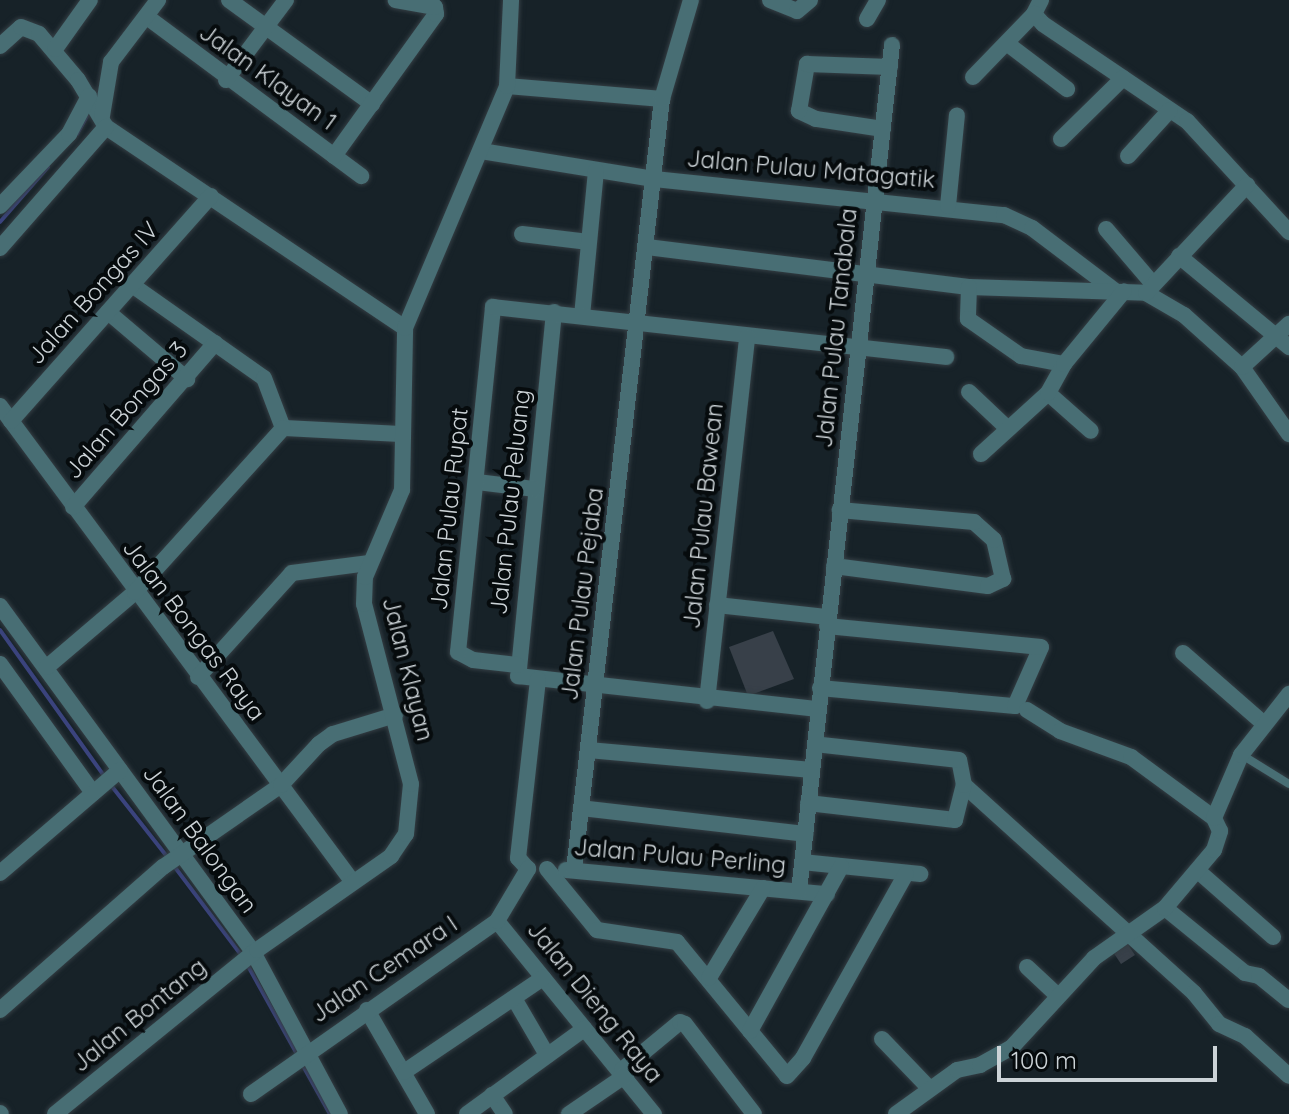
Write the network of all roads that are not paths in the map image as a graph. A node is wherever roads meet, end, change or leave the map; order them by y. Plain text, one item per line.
1 (90, 0) edge
2 (158, 0) edge
3 (229, 0) edge
4 (286, 0) edge
5 (396, 0) edge
6 (511, 0) edge
7 (691, 0) edge
8 (770, 0) edge
9 (810, 0) edge
10 (878, 0) edge
11 (1037, 7) edge
12 (147, 17) junction
13 (867, 19) dead end
14 (266, 26) junction
15 (892, 45) dead end
16 (1009, 45) junction
17 (0, 46) edge
18 (55, 49) junction
19 (890, 67) junction
20 (973, 77) dead end
21 (1123, 78) junction
22 (226, 80) junction
23 (507, 86) junction
24 (1067, 89) dead end
25 (89, 96) junction
26 (662, 99) junction
27 (372, 104) junction
28 (1170, 110) junction
29 (957, 115) dead end
30 (104, 122) junction
31 (883, 129) junction
32 (1061, 139) dead end
33 (481, 151) junction
34 (334, 156) junction
35 (1128, 156) dead end
36 (596, 171) junction
37 (361, 176) dead end
38 (653, 179) junction
39 (1247, 185) junction
40 (211, 196) junction
41 (875, 200) junction
42 (0, 206) edge
43 (948, 206) junction
44 (5, 227) edge
45 (1106, 229) dead end
46 (1289, 232) edge
47 (522, 234) dead end
48 (589, 242) junction
49 (647, 247) junction
50 (0, 248) edge
51 (1179, 256) junction
52 (865, 275) junction
53 (132, 285) junction
54 (969, 287) junction
55 (1150, 288) junction
56 (1119, 291) junction
57 (108, 312) junction
58 (554, 312) junction
59 (582, 316) junction
60 (639, 324) junction
61 (405, 328) junction
62 (1285, 335) edge
63 (747, 337) junction
64 (215, 343) junction
65 (857, 349) junction
66 (946, 357) dead end
67 (1064, 364) junction
68 (1242, 367) junction
69 (187, 379) junction
70 (969, 392) dead end
71 (1048, 393) junction
72 (0, 406) edge
73 (11, 421) junction
74 (1006, 427) junction
75 (283, 428) junction
76 (1091, 431) dead end
77 (402, 434) junction
78 (1289, 434) edge
79 (981, 454) dead end
80 (477, 482) junction
81 (534, 489) junction
82 (73, 507) junction
83 (840, 510) junction
84 (369, 563) junction
85 (834, 566) junction
86 (135, 592) junction
87 (717, 605) junction
88 (0, 606) edge
89 (828, 622) junction
90 (1183, 653) dead end
91 (0, 664) edge
92 (517, 665) junction
93 (47, 667) junction
94 (198, 677) junction
95 (538, 679) junction
96 (596, 684) junction
97 (820, 688) junction
98 (1289, 694) edge
99 (707, 701) junction
100 (1021, 708) junction
101 (818, 709) junction
102 (395, 715) junction
103 (1263, 723) junction
104 (815, 744) junction
105 (588, 750) junction
106 (1241, 755) junction
107 (812, 770) junction
108 (116, 774) junction
109 (1289, 784) edge
110 (281, 785) junction
111 (964, 785) junction
112 (95, 792) junction
113 (808, 803) junction
114 (581, 808) junction
115 (1214, 818) junction
116 (805, 834) junction
117 (173, 859) junction
118 (802, 862) junction
119 (841, 867) junction
120 (528, 869) junction
121 (547, 869) junction
122 (574, 870) junction
123 (1, 871) edge
124 (1198, 871) junction
125 (352, 881) junction
126 (763, 888) junction
127 (799, 891) junction
128 (827, 894) junction
129 (1165, 908) junction
130 (497, 921) junction
131 (1128, 933) junction
132 (1273, 937) dead end
133 (247, 957) junction
134 (1027, 967) dead end
135 (543, 978) junction
136 (709, 978) junction
137 (1058, 996) junction
138 (515, 1000) junction
139 (1289, 1000) edge
140 (0, 1010) edge
141 (367, 1010) junction
142 (584, 1029) junction
143 (750, 1031) junction
144 (882, 1039) dead end
145 (301, 1055) junction
146 (547, 1055) junction
147 (404, 1072) junction
148 (624, 1073) junction
149 (1289, 1076) edge
150 (930, 1089) junction
151 (251, 1094) dead end
152 (492, 1095) junction
153 (59, 1113) edge
154 (340, 1114) edge
155 (427, 1114) edge
156 (467, 1114) edge
157 (505, 1114) edge
158 (569, 1114) edge
159 (654, 1114) edge
160 (754, 1114) edge
161 (896, 1114) edge

1 - 18 street
2 - 12 street
3 - 14 street
4 - 14 street
5 - 27 street
6 - 23 street, Jalan Klayan
7 - 26 street, Jalan Pulau Pejaba
8 - 9 street
10 - 13 street
11 - 16 street
11 - 21 street
12 - 22 street, Jalan Klayan 1
12 - 30 street
14 - 22 street
14 - 27 street
15 - 19 street, Jalan Pulau Tanabala
16 - 20 street
16 - 24 street
17 - 18 street
18 - 25 street
19 - 31 street, Jalan Pulau Tanabala
19 - 31 street
21 - 28 street
21 - 32 street
22 - 34 street, Jalan Klayan 1
23 - 26 street
23 - 33 street, Jalan Klayan
25 - 30 street
25 - 42 street
26 - 38 street, Jalan Pulau Pejaba
27 - 34 street
28 - 35 street
28 - 39 street
29 - 43 street
30 - 40 street
30 - 44 street
31 - 41 street, Jalan Pulau Tanabala
33 - 36 street, Jalan Pulau Matagatik
33 - 61 street, Jalan Klayan
34 - 37 street, Jalan Klayan 1
36 - 38 street, Jalan Pulau Matagatik
36 - 48 street
38 - 41 street, Jalan Pulau Matagatik
38 - 49 street, Jalan Pulau Pejaba
39 - 46 street
39 - 51 street
40 - 53 street, Jalan Bongas IV
40 - 61 street
41 - 43 street, Jalan Pulau Matagatik
41 - 52 street, Jalan Pulau Tanabala
43 - 56 street, Jalan Pulau Matagatik
44 - 50 street
45 - 55 street
47 - 48 street
48 - 59 street
49 - 52 street
49 - 60 street, Jalan Pulau Pejaba
51 - 55 street
51 - 62 street
52 - 54 street
52 - 65 street, Jalan Pulau Tanabala
53 - 57 street, Jalan Bongas IV
53 - 64 street
54 - 56 street
54 - 67 street
55 - 56 street
55 - 68 street
56 - 67 street
57 - 69 street
57 - 73 street, Jalan Bongas IV
58 - 59 street
58 - 80 street, Jalan Pulau Rupat
58 - 81 street, Jalan Pulau Peluang
59 - 60 street
60 - 63 street
60 - 96 street, Jalan Pulau Pejaba
61 - 77 street, Jalan Klayan
62 - 68 street
63 - 65 street
63 - 87 street, Jalan Pulau Bawean
64 - 69 street, Jalan Bongas 3
64 - 75 street
65 - 66 street
65 - 83 street, Jalan Pulau Tanabala
67 - 71 street
68 - 78 street
69 - 82 street, Jalan Bongas 3
70 - 74 street
71 - 74 street
71 - 76 street
72 - 73 street, Jalan Bongas Raya
73 - 82 street, Jalan Bongas Raya
74 - 79 street
75 - 77 street
75 - 86 street
77 - 84 street, Jalan Klayan
80 - 81 street
80 - 92 street, Jalan Pulau Rupat
81 - 92 street, Jalan Pulau Peluang
82 - 86 street, Jalan Bongas Raya
83 - 85 street, Jalan Pulau Tanabala
83 - 85 street
84 - 94 street
84 - 102 street, Jalan Klayan
85 - 89 street, Jalan Pulau Tanabala
86 - 93 street
86 - 94 street, Jalan Bongas Raya
87 - 89 street
87 - 99 street, Jalan Pulau Bawean
88 - 93 street, Jalan Balongan
89 - 97 street, Jalan Pulau Tanabala
89 - 100 street
90 - 103 street
91 - 112 street
92 - 95 street
93 - 108 street, Jalan Balongan
94 - 110 street, Jalan Bongas Raya
95 - 96 street
95 - 120 street
96 - 99 street
96 - 105 street, Jalan Pulau Pejaba
97 - 100 street
97 - 101 street, Jalan Pulau Tanabala
98 - 103 street
99 - 101 street
100 - 115 street
101 - 104 street, Jalan Pulau Tanabala
102 - 110 street
102 - 125 street, Jalan Klayan
103 - 106 street
104 - 107 street, Jalan Pulau Tanabala
104 - 111 street
105 - 107 street
105 - 114 street, Jalan Pulau Pejaba
106 - 109 lane
106 - 115 street
107 - 113 street, Jalan Pulau Tanabala
108 - 112 street
108 - 117 street, Jalan Balongan
110 - 117 street
110 - 125 street, Jalan Bongas Raya
111 - 113 street
111 - 131 street
112 - 123 street
113 - 116 street, Jalan Pulau Tanabala
114 - 116 street
114 - 122 street, Jalan Pulau Pejaba
115 - 124 street
116 - 118 street, Jalan Pulau Tanabala
117 - 133 street, Jalan Balongan
117 - 140 street
118 - 119 street
118 - 127 street, Jalan Pulau Tanabala
119 - 128 street
119 - 143 street
120 - 121 street, Jalan Pulau Perling
120 - 130 street, Jalan Cemara I
121 - 122 street, Jalan Pulau Perling
121 - 136 street
122 - 126 street, Jalan Pulau Perling
124 - 129 street
124 - 132 street
125 - 133 street, Jalan Klayan
126 - 127 street, Jalan Pulau Perling
126 - 136 street
127 - 128 street, Jalan Pulau Perling
128 - 143 street
129 - 131 street
129 - 139 street
130 - 135 street, Jalan Dieng Raya
130 - 141 street, Jalan Cemara I
131 - 137 street
131 - 149 street
133 - 145 street, Jalan Balongan
133 - 153 street, Jalan Bontang
134 - 137 street
135 - 138 street
135 - 142 street, Jalan Dieng Raya
136 - 143 street
137 - 150 street
138 - 146 street
138 - 147 street
141 - 145 street, Jalan Cemara I
141 - 147 street
142 - 146 street
142 - 148 street, Jalan Dieng Raya
144 - 150 street
145 - 151 street, Jalan Cemara I
145 - 154 street, Jalan Balongan
146 - 152 street
147 - 155 street
148 - 158 street
148 - 159 street, Jalan Dieng Raya
148 - 160 street
150 - 161 street
152 - 156 street
152 - 157 street

